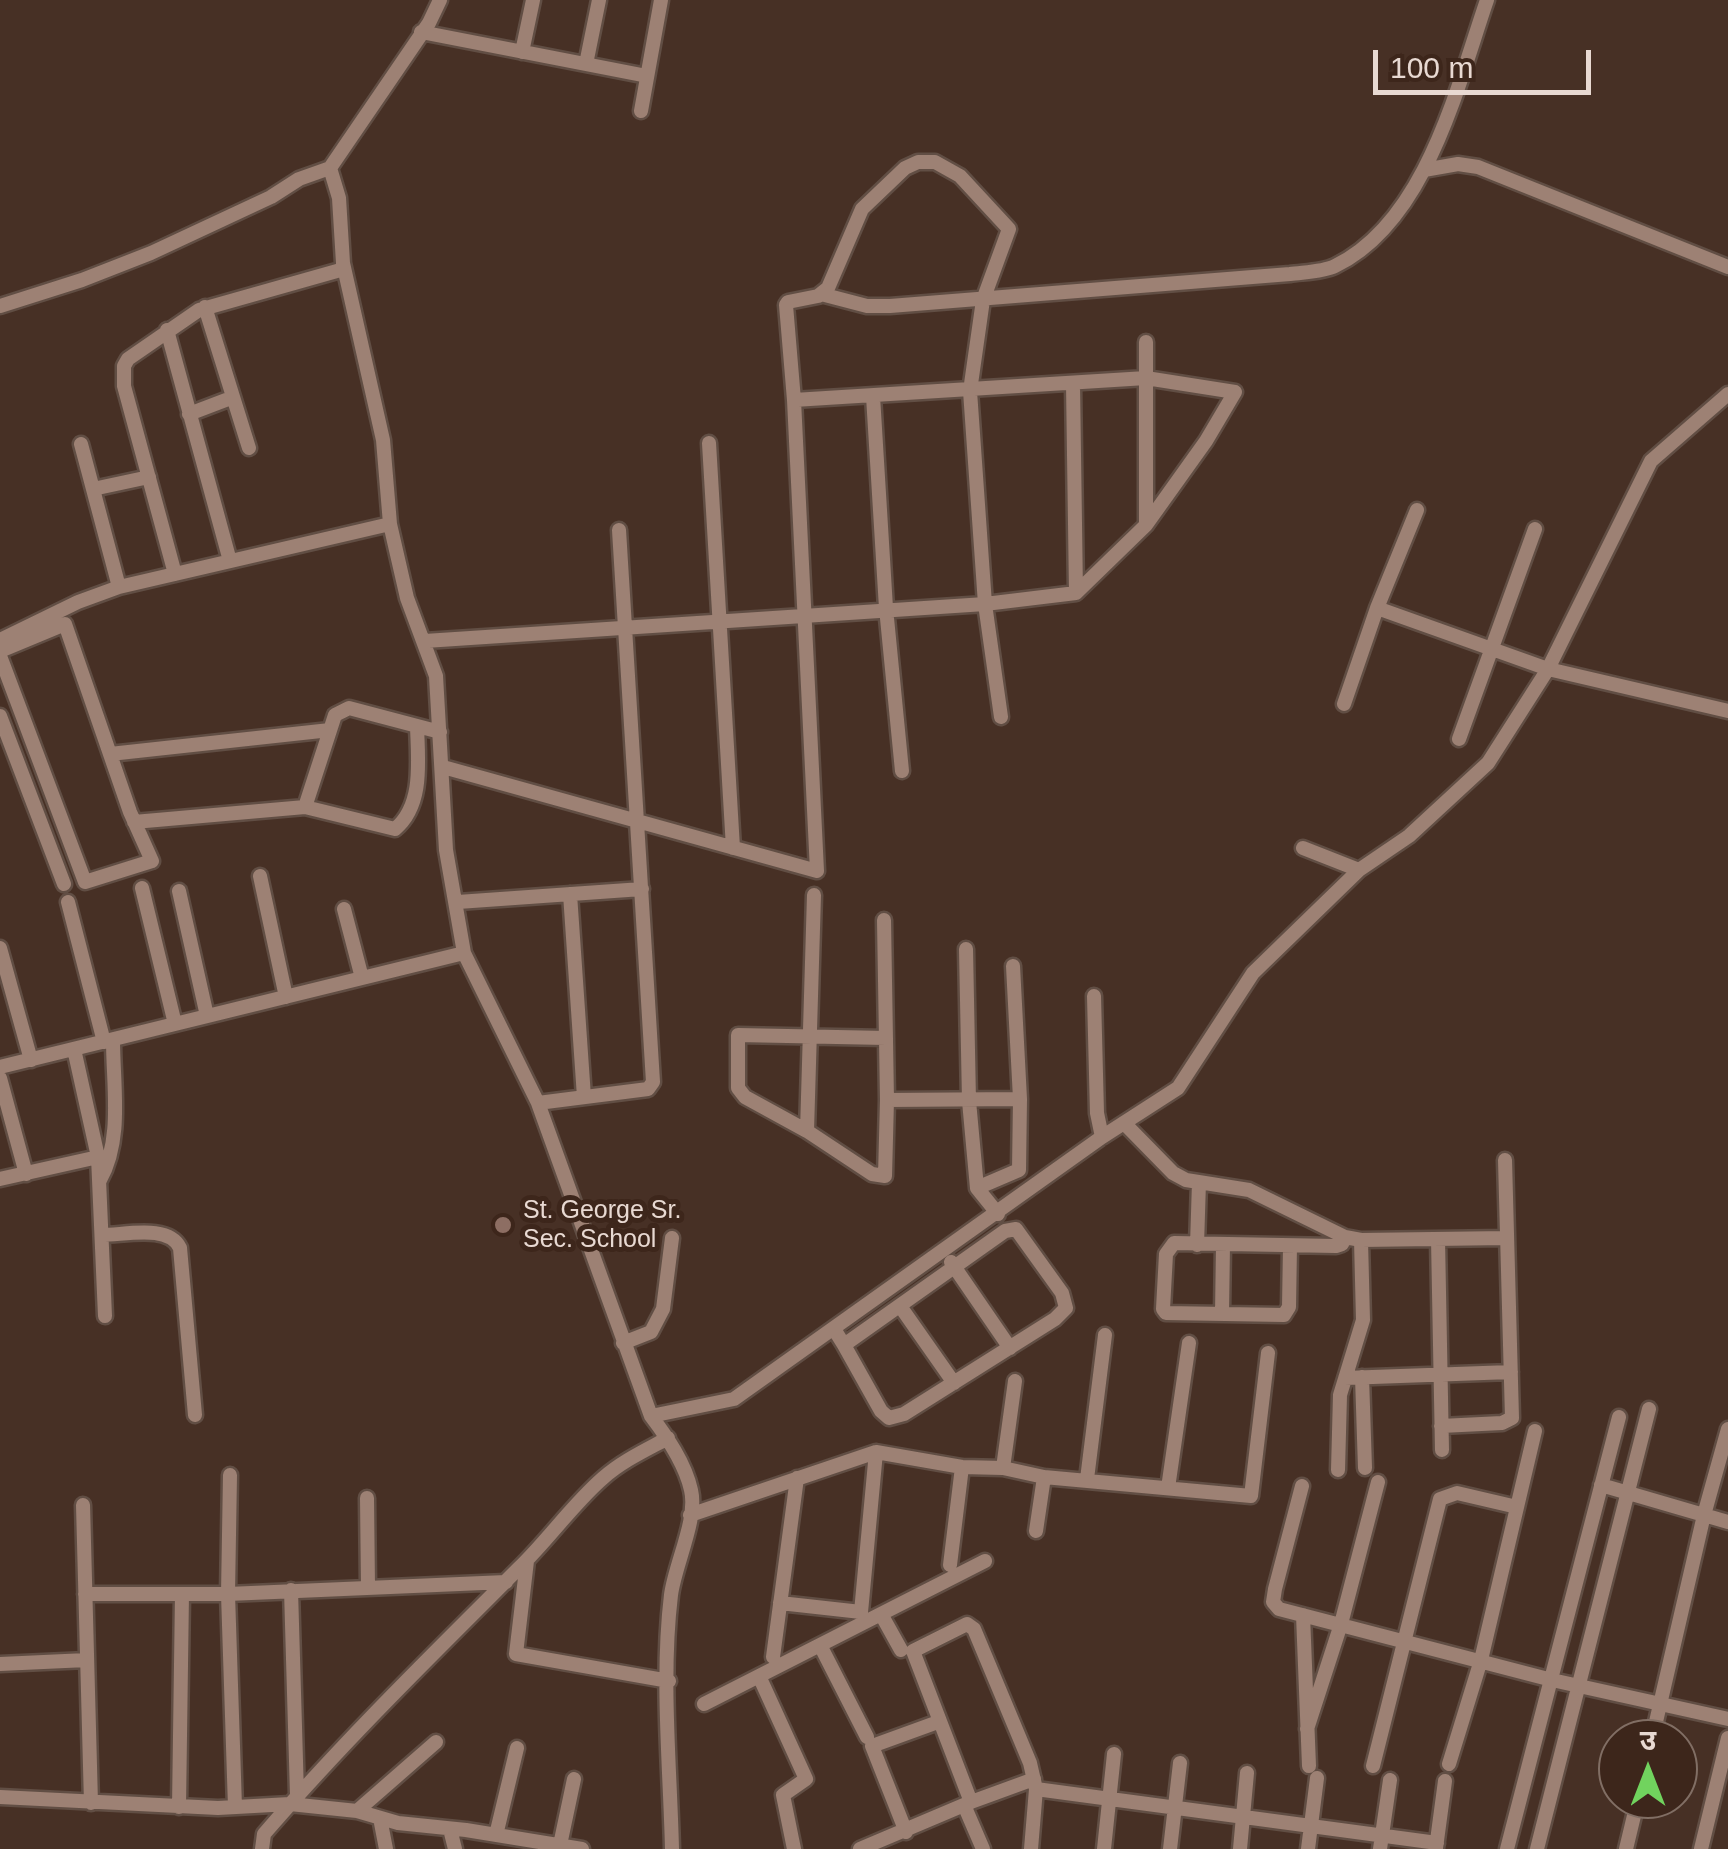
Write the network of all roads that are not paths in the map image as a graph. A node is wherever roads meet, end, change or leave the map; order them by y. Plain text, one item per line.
1 (440, 0) edge
2 (533, 0) edge
3 (599, 0) edge
4 (661, 0) edge
5 (1487, 0) edge
6 (421, 32) junction
7 (522, 52) junction
8 (586, 64) junction
9 (647, 76) junction
10 (641, 111) dead end
11 (330, 168) junction
12 (1424, 170) junction
13 (1728, 267) edge
14 (344, 269) junction
15 (821, 294) junction
16 (984, 300) junction
17 (0, 306) edge
18 (206, 307) junction
19 (167, 330) junction
20 (1146, 342) dead end
21 (1146, 378) junction
22 (1073, 384) junction
23 (970, 391) junction
24 (1728, 394) edge
25 (874, 396) junction
26 (232, 398) junction
27 (794, 400) junction
28 (189, 414) junction
29 (709, 443) dead end
30 (81, 444) dead end
31 (249, 448) dead end
32 (149, 477) junction
33 (93, 489) junction
34 (1417, 510) dead end
35 (390, 524) junction
36 (1146, 525) junction
37 (619, 530) dead end
38 (1534, 530) dead end
39 (230, 561) junction
40 (175, 574) junction
41 (118, 587) junction
42 (1076, 593) junction
43 (985, 604) junction
44 (886, 608) junction
45 (1377, 608) junction
46 (802, 616) junction
47 (722, 622) junction
48 (626, 627) junction
49 (0, 640) edge
50 (425, 641) junction
51 (1492, 649) junction
52 (0, 654) edge
53 (1548, 670) junction
54 (1344, 704) dead end
55 (1728, 711) edge
56 (0, 716) edge
57 (1001, 717) dead end
58 (417, 726) junction
59 (330, 730) junction
60 (440, 732) junction
61 (1458, 739) dead end
62 (110, 754) junction
63 (442, 768) junction
64 (902, 771) dead end
65 (305, 806) junction
66 (134, 822) junction
67 (638, 824) junction
68 (733, 848) junction
69 (1303, 848) dead end
70 (1359, 870) junction
71 (260, 876) dead end
72 (64, 884) dead end
73 (142, 888) dead end
74 (642, 889) junction
75 (180, 891) dead end
76 (570, 894) junction
77 (814, 895) dead end
78 (68, 902) dead end
79 (458, 902) junction
80 (344, 909) dead end
81 (884, 920) dead end
82 (0, 948) edge
83 (966, 949) dead end
84 (464, 953) junction
85 (1014, 966) dead end
86 (362, 978) junction
87 (1094, 996) dead end
88 (286, 997) junction
89 (208, 1016) junction
90 (174, 1024) junction
91 (811, 1034) junction
92 (886, 1038) junction
93 (109, 1041) junction
94 (74, 1049) junction
95 (31, 1060) junction
96 (0, 1068) edge
97 (0, 1078) edge
98 (584, 1097) junction
99 (1020, 1099) junction
100 (887, 1100) junction
101 (968, 1101) junction
102 (538, 1103) junction
103 (1124, 1123) junction
104 (807, 1130) junction
105 (1102, 1137) junction
106 (98, 1157) junction
107 (1505, 1160) dead end
108 (26, 1174) junction
109 (0, 1179) edge
110 (99, 1181) junction
111 (1199, 1182) junction
112 (978, 1188) junction
113 (998, 1214) junction
114 (102, 1235) junction
115 (672, 1238) dead end
116 (1353, 1238) junction
117 (1438, 1238) junction
118 (1506, 1238) junction
119 (1196, 1244) junction
120 (1224, 1245) junction
121 (1290, 1246) junction
122 (943, 1252) junction
123 (955, 1267) junction
124 (900, 1306) junction
125 (1222, 1314) junction
126 (106, 1316) dead end
127 (834, 1329) junction
128 (1105, 1335) dead end
129 (623, 1343) junction
130 (1189, 1343) dead end
131 (844, 1346) junction
132 (1010, 1348) junction
133 (1268, 1353) dead end
134 (1511, 1372) junction
135 (1438, 1374) junction
136 (1345, 1378) junction
137 (1362, 1378) junction
138 (1014, 1382) dead end
139 (954, 1383) junction
140 (1648, 1409) dead end
141 (195, 1415) dead end
142 (650, 1416) junction
143 (1619, 1417) dead end
144 (1441, 1426) junction
145 (1728, 1430) edge
146 (1536, 1432) dead end
147 (668, 1438) junction
148 (1442, 1450) dead end
149 (876, 1452) junction
150 (962, 1467) junction
151 (1003, 1468) junction
152 (1366, 1468) dead end
153 (1338, 1470) dead end
154 (230, 1475) dead end
155 (1044, 1477) junction
156 (797, 1478) junction
157 (1086, 1479) junction
158 (1378, 1482) dead end
159 (1601, 1485) junction
160 (1302, 1486) dead end
161 (1168, 1488) junction
162 (1628, 1493) junction
163 (367, 1498) dead end
164 (83, 1505) dead end
165 (1517, 1507) junction
166 (690, 1515) junction
167 (1704, 1515) junction
168 (1728, 1522) edge
169 (1036, 1530) dead end
170 (528, 1560) junction
171 (985, 1561) dead end
172 (950, 1565) dead end
173 (506, 1582) junction
174 (368, 1587) junction
175 (291, 1590) junction
176 (86, 1594) junction
177 (182, 1594) junction
178 (228, 1594) junction
179 (780, 1603) junction
180 (881, 1614) junction
181 (1303, 1615) junction
182 (1341, 1624) junction
183 (1404, 1640) junction
184 (820, 1645) junction
185 (901, 1650) dead end
186 (772, 1658) dead end
187 (87, 1660) junction
188 (1481, 1660) junction
189 (0, 1664) edge
190 (758, 1676) junction
191 (1552, 1680) junction
192 (669, 1681) junction
193 (1577, 1685) junction
194 (704, 1704) dead end
195 (1660, 1704) junction
196 (1657, 1719) edge
197 (1728, 1719) edge
198 (938, 1722) junction
199 (1307, 1729) junction
200 (866, 1737) dead end
201 (1728, 1738) edge
202 (436, 1742) dead end
203 (517, 1748) dead end
204 (1114, 1754) dead end
205 (1180, 1763) dead end
206 (1449, 1764) dead end
207 (1373, 1766) dead end
208 (1247, 1773) dead end
209 (574, 1779) dead end
210 (1390, 1780) dead end
211 (1444, 1781) dead end
212 (1035, 1784) junction
213 (0, 1797) edge
214 (1110, 1799) junction
215 (293, 1800) junction
216 (91, 1803) junction
217 (967, 1804) junction
218 (180, 1807) junction
219 (234, 1807) junction
220 (1175, 1808) junction
221 (357, 1810) junction
222 (1243, 1817) junction
223 (380, 1818) junction
224 (1633, 1819) edge
225 (1311, 1826) junction
226 (450, 1829) junction
227 (906, 1832) junction
228 (507, 1840) edge
229 (1381, 1842) edge
230 (560, 1845) junction
231 (1437, 1846) edge
232 (262, 1849) edge
233 (386, 1849) edge
234 (455, 1849) edge
235 (582, 1849) edge
236 (672, 1849) edge
237 (794, 1849) edge
238 (860, 1849) edge
239 (983, 1849) edge
240 (1032, 1849) edge
241 (1104, 1849) edge
242 (1170, 1849) edge
243 (1240, 1849) edge
244 (1308, 1849) edge
245 (1506, 1849) edge
246 (1536, 1849) edge
247 (1626, 1849) edge
248 (1701, 1849) edge

1 - 6 street
2 - 7 street
3 - 8 street
4 - 9 street
5 - 12 street
6 - 7 street
6 - 11 street
7 - 8 street
8 - 9 street
9 - 10 street
11 - 14 street
11 - 17 street
12 - 13 street
12 - 16 street
14 - 18 street
14 - 35 street
15 - 16 street
15 - 16 street
15 - 27 street
16 - 23 street
18 - 19 street
18 - 26 street
19 - 28 street
19 - 32 street
20 - 21 street
21 - 22 street
21 - 36 street
21 - 36 street
22 - 23 street
22 - 42 street
23 - 25 street
23 - 43 street
24 - 53 street
25 - 27 street
25 - 44 street
26 - 28 street
26 - 31 street
27 - 46 street
28 - 39 street
29 - 47 street
30 - 33 street
32 - 33 street
32 - 40 street
33 - 41 street
34 - 45 street
35 - 39 street
35 - 50 street
36 - 42 street
37 - 48 street
38 - 51 street
39 - 40 street
40 - 41 street
41 - 49 street
42 - 43 street
43 - 44 street
43 - 57 street
44 - 46 street
44 - 64 street
45 - 51 street
45 - 54 street
46 - 47 street
46 - 68 street
47 - 48 street
47 - 68 street
48 - 50 street
48 - 67 street
50 - 60 street
51 - 53 street
51 - 61 street
52 - 62 street
52 - 66 street
53 - 55 street
53 - 70 street
56 - 72 street
58 - 59 street
58 - 60 street
58 - 65 street
59 - 62 street
59 - 65 street
60 - 63 street
62 - 66 street
63 - 67 street
63 - 79 street
65 - 66 street
67 - 68 street
67 - 74 street
69 - 70 street
70 - 103 street
71 - 88 street
73 - 90 street
74 - 76 street
74 - 98 street
75 - 89 street
76 - 79 street
76 - 98 street
77 - 91 street
78 - 93 street
79 - 84 street
80 - 86 street
81 - 92 street
82 - 95 street
83 - 101 street
84 - 86 street
84 - 102 street
85 - 99 street
86 - 88 street
87 - 105 street
88 - 89 street
89 - 90 street
90 - 93 street
91 - 92 street
91 - 104 street
91 - 104 street
92 - 100 street
93 - 94 street
93 - 110 street
94 - 95 street
94 - 106 street
95 - 96 street
97 - 108 street
98 - 102 street
99 - 101 street
99 - 112 street
100 - 101 street
100 - 104 street
101 - 112 street
102 - 129 street
103 - 105 street
103 - 111 street
105 - 113 street
106 - 108 street
106 - 110 street
107 - 118 street
108 - 109 street
110 - 114 street
111 - 116 street
111 - 119 street
112 - 113 street
113 - 122 street
114 - 126 street
114 - 141 street
115 - 129 street
116 - 117 street
116 - 121 street
116 - 136 street
117 - 118 street
117 - 135 street
118 - 134 street
119 - 120 street
119 - 125 street
120 - 121 street
120 - 125 street
121 - 125 street
122 - 123 street
122 - 127 street
123 - 124 street
123 - 132 street
123 - 132 street
124 - 131 street
124 - 139 street
127 - 131 street
127 - 142 street
128 - 157 street
129 - 142 street
130 - 161 street
131 - 139 street
132 - 139 street
133 - 161 street
134 - 135 street
134 - 144 street
135 - 137 street
135 - 144 street
136 - 137 street
136 - 153 street
137 - 152 street
138 - 151 street
140 - 162 street
142 - 147 street
143 - 159 street
144 - 148 street
145 - 167 street
146 - 165 street
147 - 166 street
147 - 170 street
149 - 150 street
149 - 156 street
149 - 179 street
150 - 151 street
150 - 172 street
151 - 155 street
154 - 178 street
155 - 157 street
155 - 169 street
156 - 166 street
156 - 179 street
157 - 161 street
158 - 182 street
159 - 162 street
159 - 191 street
160 - 181 street
162 - 167 street
162 - 193 street
163 - 174 street
164 - 176 street
165 - 183 street
165 - 188 street
166 - 192 street
167 - 168 street
167 - 195 street
170 - 173 street
170 - 192 street
171 - 180 street
173 - 174 street
173 - 215 street
174 - 175 street
175 - 178 street
175 - 215 street
176 - 177 street
176 - 187 street
177 - 178 street
177 - 218 street
178 - 219 street
179 - 186 street
180 - 184 street
180 - 185 street
181 - 182 street
181 - 199 street
182 - 183 street
182 - 199 street
183 - 188 street
183 - 207 street
184 - 190 street
184 - 200 street
187 - 189 street
187 - 216 street
188 - 191 street
188 - 206 street
190 - 194 street
190 - 237 street
191 - 193 street
191 - 245 street
192 - 236 street
193 - 195 street
193 - 246 street
195 - 196 street
195 - 197 street
198 - 212 street
198 - 217 street
198 - 227 street
199 - 225 street
201 - 248 street
202 - 221 street
203 - 228 street
204 - 214 street
205 - 220 street
208 - 222 street
209 - 230 street
210 - 229 street
211 - 231 street
212 - 214 street
212 - 217 street
212 - 240 street
213 - 216 street
214 - 220 street
214 - 241 street
215 - 219 street
215 - 221 street
215 - 232 street
216 - 218 street
217 - 227 street
217 - 239 street
218 - 219 street
220 - 222 street
220 - 242 street
221 - 223 street
222 - 225 street
222 - 243 street
223 - 226 street
223 - 233 street
224 - 247 street
225 - 229 street
225 - 244 street
226 - 228 street
226 - 234 street
227 - 238 street
228 - 230 street
229 - 231 street
230 - 235 street

